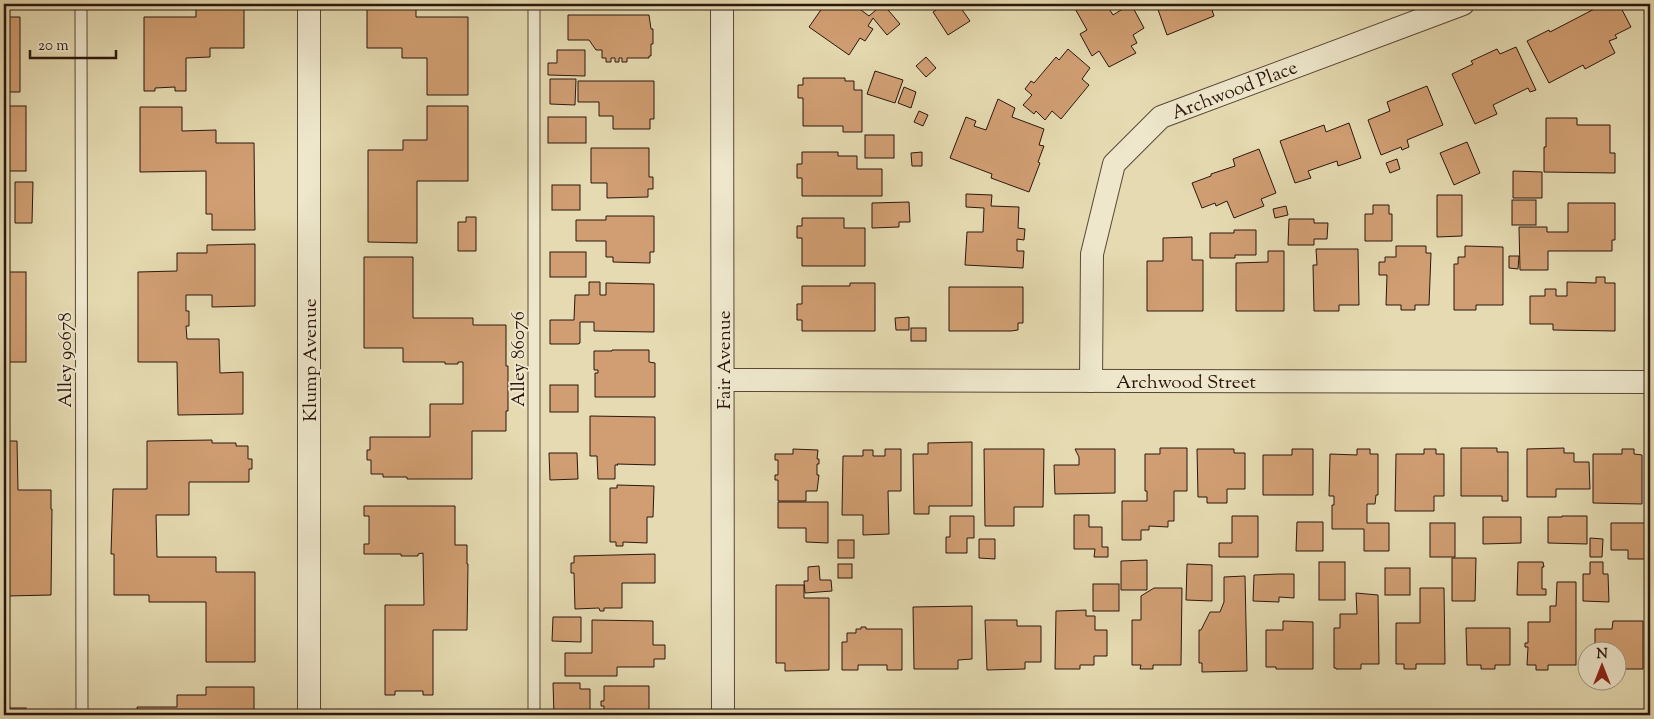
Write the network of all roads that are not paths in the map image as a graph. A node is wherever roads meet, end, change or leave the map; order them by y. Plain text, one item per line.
1 (81, 4) edge
2 (309, 4) edge
3 (534, 4) edge
4 (722, 4) edge
5 (1463, 4) edge
6 (723, 380) junction
7 (1091, 381) junction
8 (1650, 382) edge
9 (82, 715) edge
10 (310, 715) edge
11 (534, 715) edge
12 (724, 715) edge

1 - 9 lane, Alley 90678
2 - 10 street, Klump Avenue
3 - 11 lane, Alley 86076
4 - 6 street, Fair Avenue
5 - 7 street, Archwood Place
6 - 7 street, Archwood Street
6 - 12 street, Fair Avenue
7 - 8 street, Archwood Street

